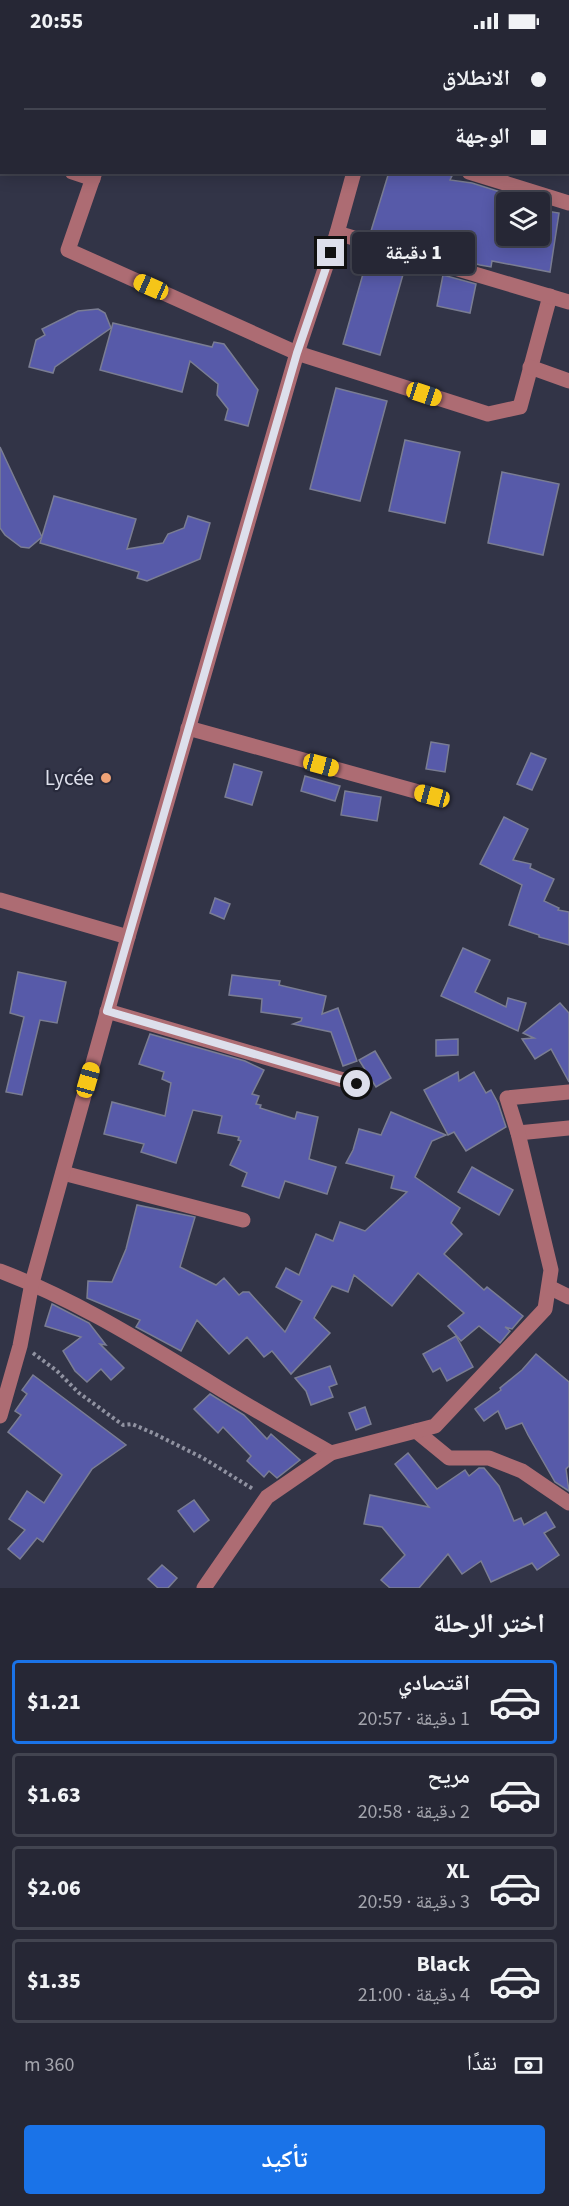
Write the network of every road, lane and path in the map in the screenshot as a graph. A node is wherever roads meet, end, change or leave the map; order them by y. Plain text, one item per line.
1 (353, 174) edge
2 (475, 174) edge
3 (94, 176) edge
4 (569, 203) edge
5 (337, 233) junction
6 (550, 296) junction
7 (569, 302) edge
8 (297, 353) junction
9 (530, 367) junction
10 (569, 381) edge
11 (188, 728) junction
12 (432, 796) dead end
13 (0, 900) edge
14 (128, 937) junction
15 (107, 1011) junction
16 (357, 1084) dead end
17 (569, 1092) edge
18 (569, 1128) edge
19 (518, 1132) junction
20 (63, 1173) junction
21 (243, 1221) dead end
22 (0, 1271) edge
23 (32, 1283) junction
24 (549, 1287) junction
25 (569, 1297) edge
26 (20, 1346) junction
27 (5, 1383) edge
28 (0, 1416) edge
29 (416, 1431) junction
30 (331, 1453) junction
31 (267, 1497) junction
32 (569, 1503) edge
33 (204, 1588) edge

1 - 5 street
2 - 4 street
3 - 8 street
5 - 6 street
5 - 8 street
6 - 7 street
6 - 9 street
8 - 9 street
8 - 11 street
9 - 10 street
11 - 12 street
11 - 14 street
13 - 14 street
14 - 15 street
15 - 16 street
15 - 20 street
17 - 19 street
18 - 19 street
19 - 24 street
20 - 21 street
20 - 23 street
22 - 23 street
23 - 26 street
23 - 30 street
24 - 25 street
24 - 29 street
26 - 27 street
26 - 31 path
27 - 28 street
29 - 30 street
29 - 32 street
30 - 31 street
31 - 33 street

